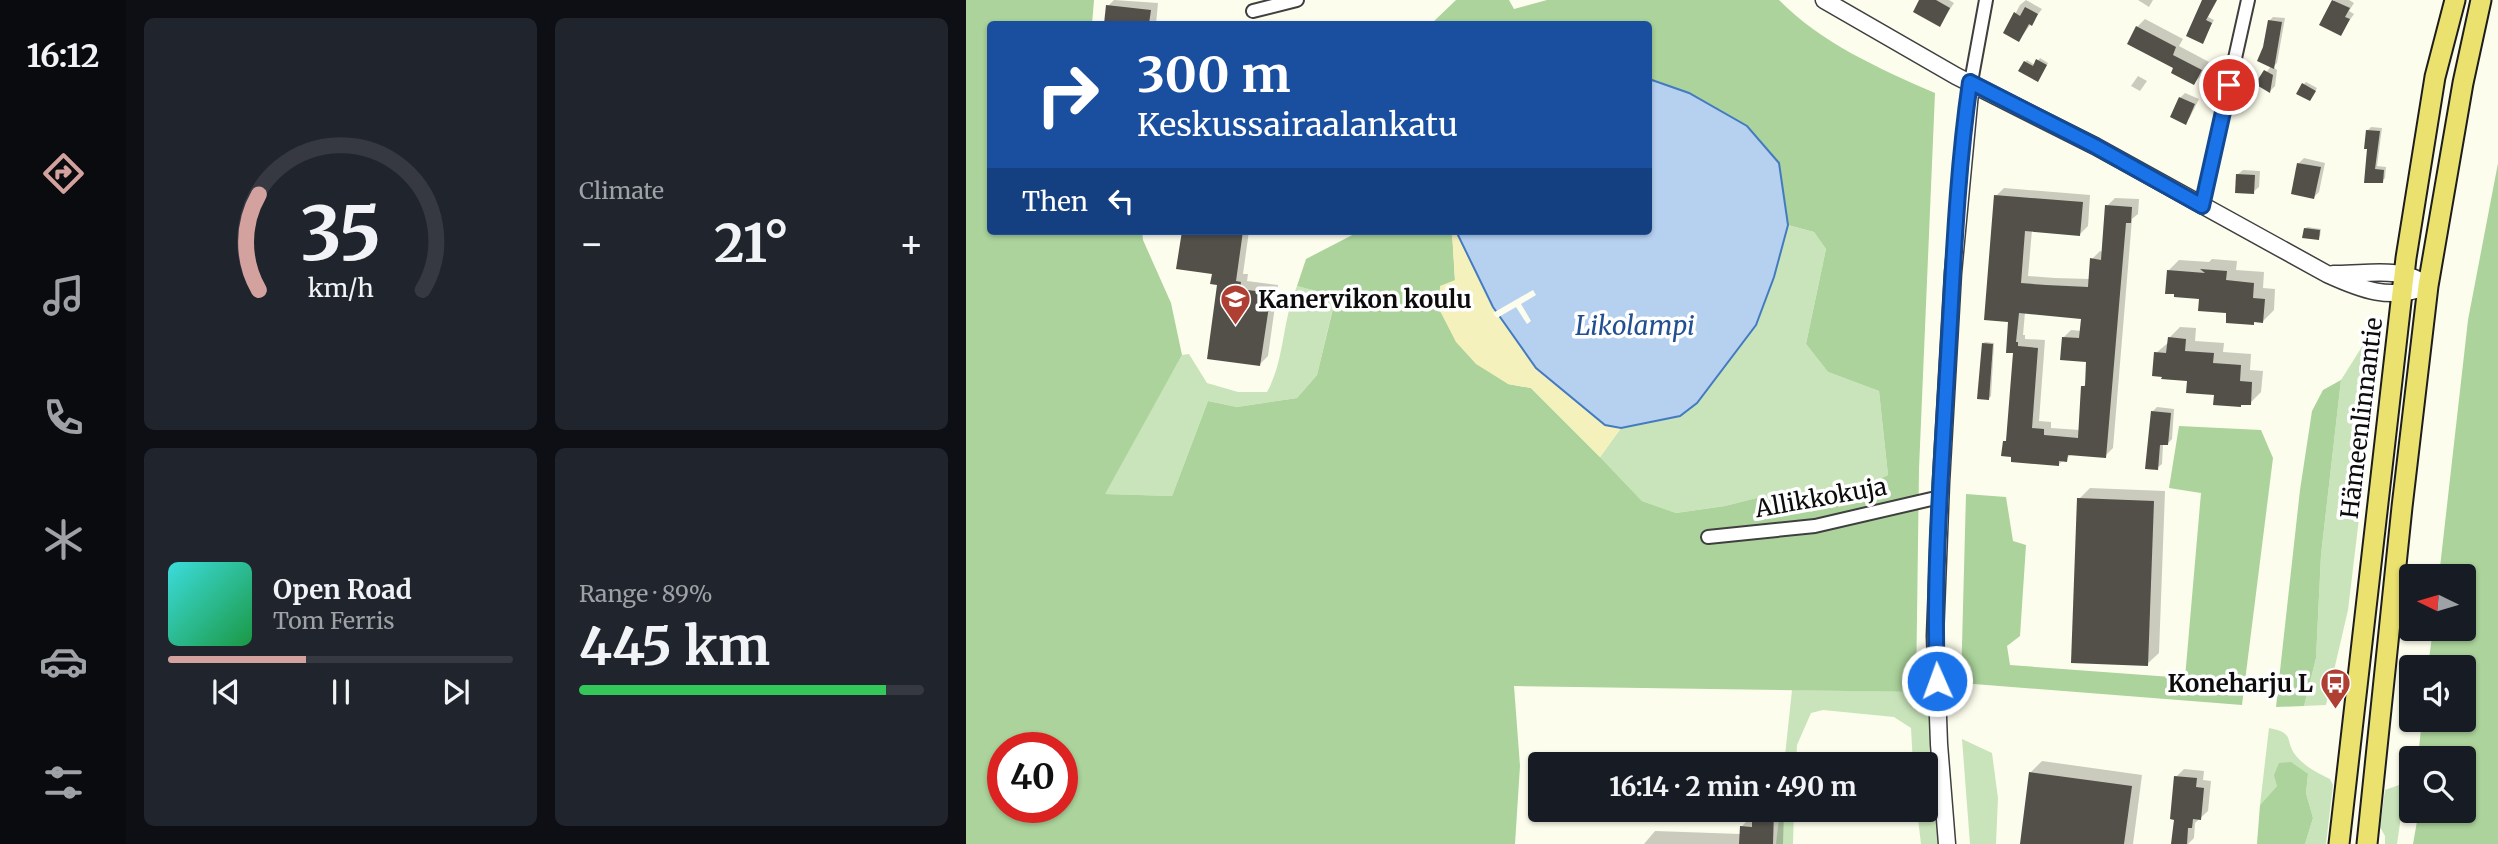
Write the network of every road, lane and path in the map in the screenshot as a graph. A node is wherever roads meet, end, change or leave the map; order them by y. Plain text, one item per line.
1 (1297, 0) edge
2 (1824, 0) edge
3 (1986, 0) edge
4 (2248, 0) edge
5 (2455, 0) edge
6 (2481, 0) edge
7 (1253, 11) dead end
8 (1970, 82) junction
9 (2202, 206) junction
10 (2327, 274) junction
11 (2404, 274) junction
12 (2428, 286) junction
13 (2401, 294) junction
14 (1940, 497) junction
15 (1708, 537) dead end
16 (1947, 844) edge
17 (2339, 844) edge
18 (2367, 844) edge

1 - 7 street
2 - 8 street
3 - 8 street
4 - 9 street
5 - 11 main road, Hämeenlinnantie
6 - 12 main road, Hämeenlinnantie
8 - 9 street
8 - 14 street
9 - 10 street
10 - 11 street
10 - 13 street
11 - 12 street
11 - 13 main road, Hämeenlinnantie
12 - 13 street
12 - 18 main road, Hämeenlinnantie
13 - 17 main road, Hämeenlinnantie
14 - 15 street, Allikkokuja
14 - 16 street

